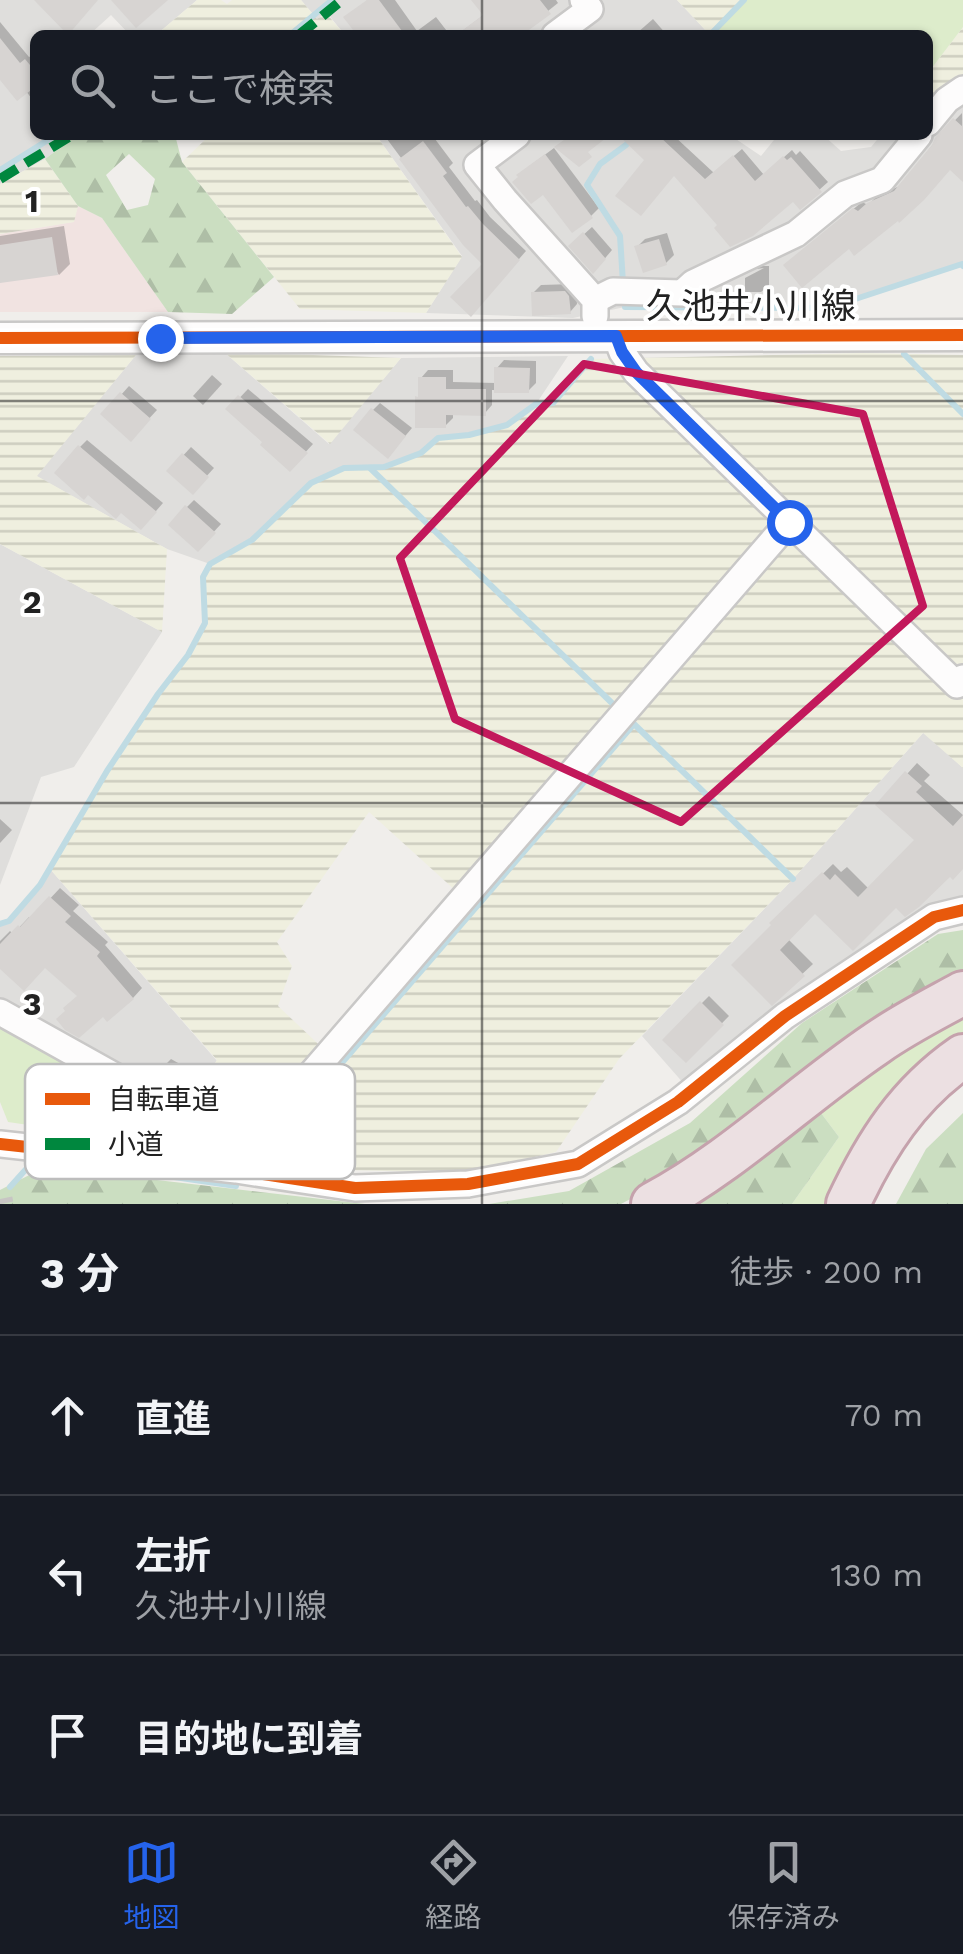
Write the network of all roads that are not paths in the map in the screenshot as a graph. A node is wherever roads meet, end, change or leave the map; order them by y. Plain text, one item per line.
1 (583, 0) edge
2 (561, 30) edge
3 (963, 89) edge
4 (933, 118) edge
5 (510, 140) edge
6 (914, 140) edge
7 (613, 294) junction
8 (963, 335) edge
9 (605, 336) junction
10 (0, 338) edge
11 (789, 522) junction
12 (963, 678) edge
13 (963, 910) edge
14 (963, 994) edge
15 (0, 1012) edge
16 (963, 1056) edge
17 (95, 1064) edge
18 (321, 1064) edge
19 (963, 1088) edge
20 (0, 1144) edge
21 (25, 1147) edge
22 (296, 1179) edge
23 (653, 1204) edge
24 (848, 1204) edge
25 (874, 1204) edge

1 - 2 street
3 - 4 street
5 - 7 street
6 - 7 street
7 - 9 street
8 - 9 street, 久池井小川線
9 - 10 street, 久池井小川線
9 - 11 street
11 - 12 street
11 - 18 street
13 - 22 street
14 - 23 highway
15 - 17 street
16 - 24 highway
19 - 25 highway
20 - 21 street

